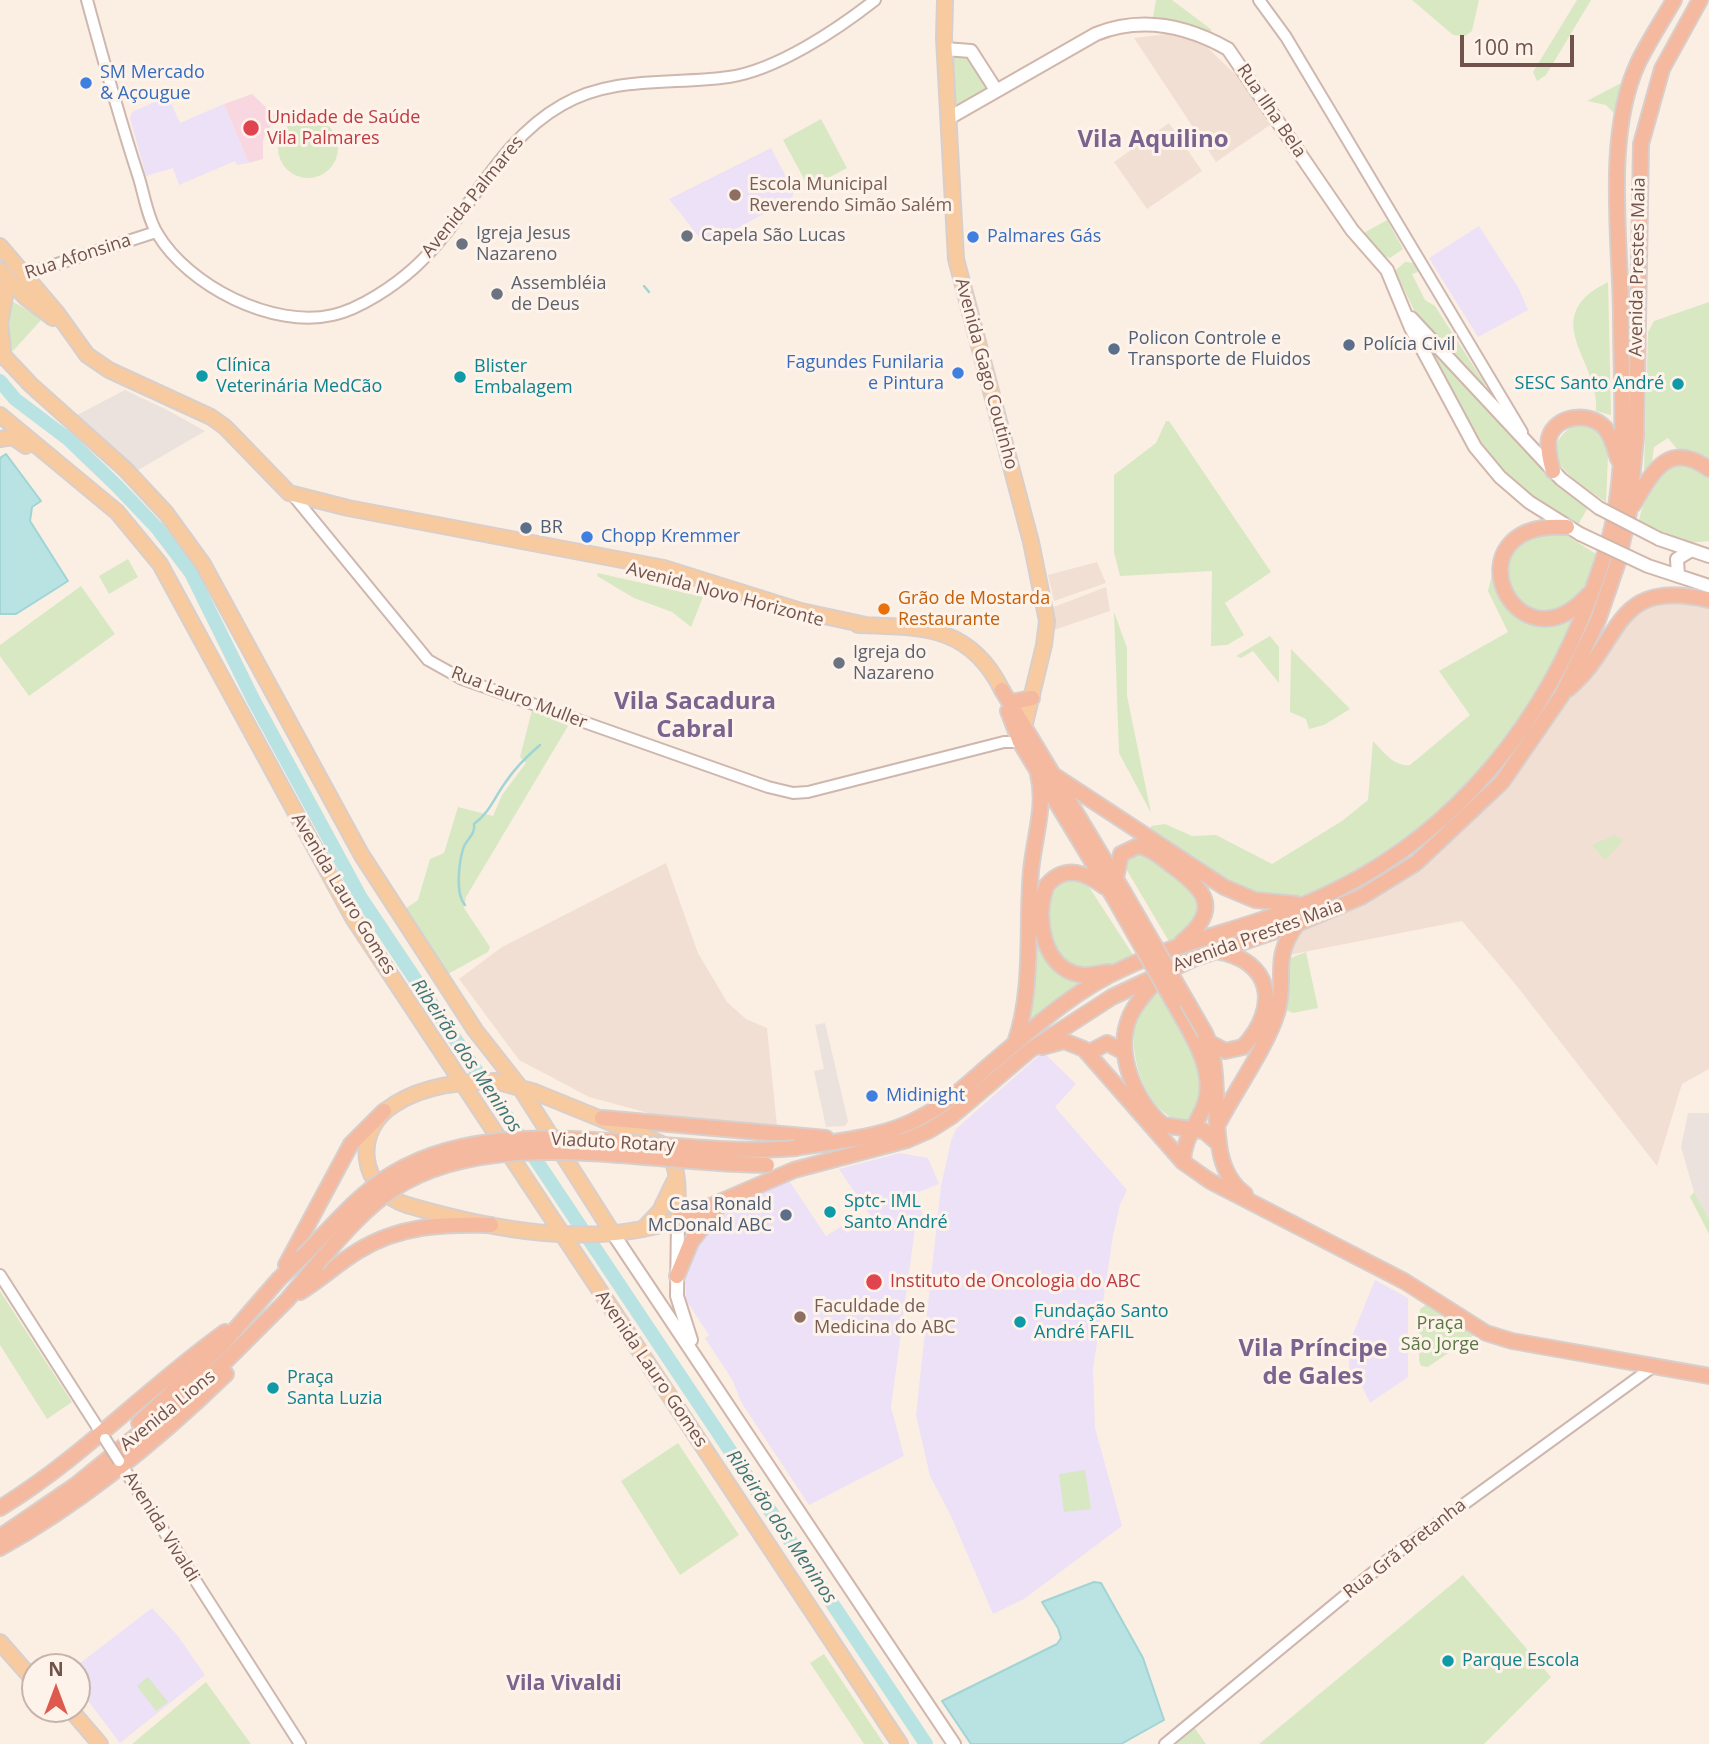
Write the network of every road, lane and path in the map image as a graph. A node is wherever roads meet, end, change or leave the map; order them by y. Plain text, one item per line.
1 (87, 0) edge
2 (875, 0) edge
3 (944, 0) edge
4 (1259, 0) edge
5 (1674, 0) edge
6 (1700, 0) edge
7 (945, 49) junction
8 (996, 90) junction
9 (949, 118) junction
10 (156, 232) junction
11 (0, 246) edge
12 (20, 271) junction
13 (2, 276) edge
14 (1407, 312) junction
15 (80, 347) junction
16 (2, 355) edge
17 (0, 415) edge
18 (0, 439) edge
19 (1529, 443) junction
20 (1621, 466) junction
21 (1709, 469) edge
22 (1553, 471) junction
23 (290, 494) junction
24 (1629, 512) junction
25 (1574, 531) junction
26 (1709, 546) edge
27 (1690, 551) junction
28 (1709, 556) edge
29 (1678, 576) junction
30 (1709, 585) edge
31 (1592, 590) junction
32 (1709, 600) edge
33 (1002, 690) junction
34 (1562, 695) junction
35 (1032, 698) junction
36 (1011, 702) junction
37 (1024, 728) junction
38 (1020, 742) junction
39 (1038, 774) junction
40 (1055, 776) junction
41 (1115, 889) junction
42 (1305, 904) junction
43 (1297, 925) junction
44 (1179, 945) junction
45 (1215, 951) junction
46 (1119, 970) junction
47 (1166, 970) junction
48 (1203, 1038) junction
49 (1014, 1044) junction
50 (1030, 1050) junction
51 (1124, 1052) junction
52 (1088, 1053) junction
53 (498, 1056) junction
54 (496, 1081) junction
55 (461, 1082) junction
56 (519, 1086) junction
57 (561, 1102) junction
58 (384, 1111) junction
59 (602, 1118) junction
60 (544, 1123) junction
61 (1218, 1124) junction
62 (1192, 1129) junction
63 (845, 1140) junction
64 (1219, 1144) junction
65 (1221, 1159) junction
66 (829, 1160) junction
67 (1189, 1166) junction
68 (676, 1175) junction
69 (725, 1198) junction
70 (1263, 1207) junction
71 (678, 1220) junction
72 (491, 1225) junction
73 (645, 1227) junction
74 (612, 1232) junction
75 (561, 1234) junction
76 (302, 1257) joint
77 (317, 1264) joint
78 (0, 1275) edge
79 (677, 1276) junction
80 (279, 1279) junction
81 (287, 1300) junction
82 (246, 1317) junction
83 (259, 1327) junction
84 (676, 1328) junction
85 (690, 1338) junction
86 (1661, 1363) junction
87 (1709, 1367) edge
88 (1709, 1376) edge
89 (719, 1392) junction
90 (104, 1436) junction
91 (121, 1464) junction
92 (0, 1508) edge
93 (0, 1525) edge
94 (0, 1537) edge
95 (0, 1548) edge
96 (0, 1629) edge
97 (0, 1642) edge
98 (21, 1653) edge
99 (21, 1666) edge
100 (70, 1723) edge
101 (82, 1723) edge
102 (88, 1744) edge
103 (100, 1744) edge
104 (300, 1744) edge
105 (891, 1744) edge
106 (900, 1744) edge
107 (954, 1744) edge
108 (1165, 1744) edge

1 - 10 street, Avenida Palmares
2 - 10 street, Avenida Palmares
3 - 7 main road, Avenida Gago Coutinho
4 - 19 street
5 - 20 highway, Avenida Prestes Maia
6 - 24 highway, Avenida Prestes Maia
7 - 8 main road
7 - 9 main road, Avenida Gago Coutinho
8 - 9 main road, Rua Ilha Bela
8 - 14 main road, Rua Ilha Bela
9 - 35 main road, Avenida Gago Coutinho
10 - 12 street, Rua Afonsina
11 - 12 main road, Rua Lauro Muller
12 - 13 main road, Rua Afonsina
12 - 15 main road, Rua Lauro Muller
13 - 15 main road, Rua Lauro Muller
13 - 16 main road, Avenida Lauro Gomes
14 - 19 main road
14 - 25 main road
15 - 23 main road, Rua Lauro Muller
16 - 53 main road, Avenida Lauro Gomes
17 - 55 main road, Avenida Lauro Gomes
18 - 55 main road, Avenida Lauro Gomes
19 - 22 main road
20 - 22 highway
20 - 31 highway, Avenida Prestes Maia
21 - 24 highway
22 - 27 main road, bridge
23 - 33 main road, Avenida Novo Horizonte
23 - 38 street, Rua Lauro Muller
24 - 34 highway, Avenida Prestes Maia
25 - 29 main road, bridge
25 - 31 highway
26 - 27 street
27 - 28 main road
27 - 29 main road
29 - 30 main road
31 - 42 highway, Avenida Prestes Maia
32 - 34 highway
33 - 36 highway, Avenida Novo Horizonte
33 - 38 highway, Avenida Novo Horizonte
34 - 43 highway, Avenida Prestes Maia
35 - 36 highway
35 - 37 main road, Avenida Gago Coutinho
36 - 37 highway, Avenida Novo Horizonte
37 - 38 main road, Avenida Gago Coutinho
37 - 40 highway, Avenida Novo Horizonte
38 - 39 highway, Avenida Novo Horizonte
39 - 41 highway, Avenida Novo Horizonte
39 - 49 highway
40 - 41 highway, Avenida Novo Horizonte
40 - 42 highway
41 - 44 highway
41 - 46 highway
41 - 48 highway, bridge
42 - 44 highway, Avenida Prestes Maia
43 - 45 highway, Avenida Prestes Maia
43 - 61 highway
44 - 46 highway, Avenida Prestes Maia
45 - 47 highway, Avenida Prestes Maia
45 - 48 highway
46 - 49 highway, Avenida Prestes Maia
47 - 50 highway, Avenida Prestes Maia
47 - 51 highway
48 - 61 highway
48 - 62 highway
49 - 63 highway, Avenida Prestes Maia
50 - 52 highway
50 - 66 highway, Avenida Prestes Maia
51 - 52 highway
51 - 62 highway
52 - 67 highway
53 - 54 main road
53 - 56 main road, Avenida Lauro Gomes
54 - 55 main road
54 - 56 main road
55 - 58 main road
55 - 75 main road, Avenida Lauro Gomes
56 - 57 main road
56 - 60 main road, Avenida Lauro Gomes
57 - 59 main road
57 - 60 main road
58 - 72 main road
58 - 80 highway
59 - 63 highway
59 - 68 main road
60 - 74 main road, Avenida Lauro Gomes
61 - 64 highway
62 - 64 highway
62 - 67 highway
63 - 76 highway, Viaduto Rotary, bridge
64 - 65 highway
65 - 67 highway
65 - 70 highway
66 - 69 highway
66 - 77 highway, Viaduto Rotary, bridge
67 - 70 highway
68 - 71 main road
68 - 73 main road
69 - 71 highway
69 - 79 highway
70 - 86 highway
71 - 73 main road
71 - 79 main road, Avenida Lauro Gomes
72 - 75 main road
72 - 81 highway
73 - 74 main road
74 - 75 main road
74 - 84 main road, Avenida Lauro Gomes
75 - 105 main road, Avenida Lauro Gomes
75 - 106 main road, Avenida Lauro Gomes
76 - 80 highway, Avenida Lions
77 - 81 highway, Avenida Lions
78 - 90 street, Avenida Vivaldi
79 - 85 main road, Avenida Lauro Gomes
80 - 82 highway, Avenida Lions
81 - 83 highway, Avenida Lions
82 - 90 highway
82 - 93 highway, Avenida Lions
83 - 91 highway
83 - 94 highway, Avenida Lions
84 - 85 main road
84 - 89 main road, Avenida Lauro Gomes
85 - 89 main road, Avenida Lauro Gomes
86 - 87 highway
86 - 88 highway
86 - 108 street, Rua Grã Bretanha
89 - 107 main road, Avenida Lauro Gomes
90 - 91 street, Avenida Vivaldi, bridge
90 - 92 highway
91 - 95 highway
91 - 104 street, Avenida Vivaldi
96 - 98 main road
97 - 99 main road
100 - 102 main road
101 - 103 main road

